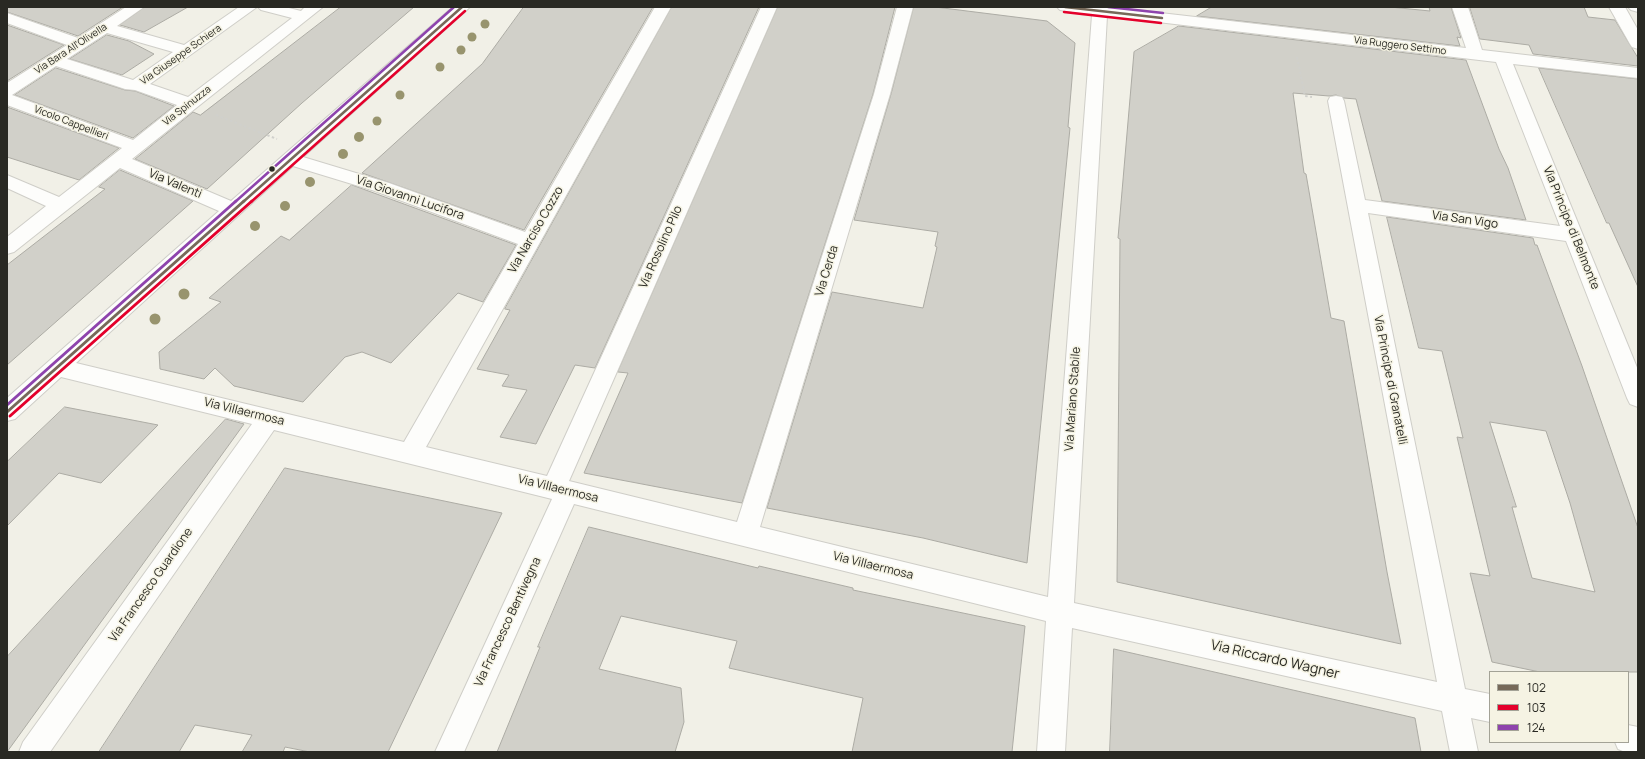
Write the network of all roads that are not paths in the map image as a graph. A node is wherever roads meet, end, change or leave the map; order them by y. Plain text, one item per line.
1 (136, 7) edge
2 (249, 7) edge
3 (266, 7) edge
4 (462, 7) edge
5 (663, 7) edge
6 (769, 7) edge
7 (905, 7) edge
8 (1065, 7) edge
9 (1460, 7) edge
10 (1617, 7) edge
11 (1099, 9) edge
12 (310, 11) edge
13 (7, 18) edge
14 (104, 27) junction
15 (80, 44) junction
16 (1638, 44) edge
17 (186, 51) junction
18 (1476, 55) junction
19 (1503, 58) junction
20 (54, 60) junction
21 (1638, 73) edge
22 (137, 85) junction
23 (7, 91) edge
24 (7, 99) edge
25 (1336, 101) road end
26 (190, 104) junction
27 (135, 147) junction
28 (295, 154) junction
29 (118, 160) junction
30 (7, 182) edge
31 (60, 205) junction
32 (1356, 205) junction
33 (233, 209) junction
34 (1573, 235) junction
35 (530, 241) junction
36 (7, 247) edge
37 (57, 366) junction
38 (1638, 398) edge
39 (7, 412) edge
40 (269, 418) junction
41 (410, 453) junction
42 (561, 489) junction
43 (745, 535) junction
44 (1059, 612) junction
45 (1454, 700) junction
46 (1489, 708) edge
47 (33, 752) edge
48 (449, 752) edge
49 (1051, 752) edge
50 (1464, 752) edge

1 - 14 street, Via Bara All'Olivella
2 - 17 street, Via Giuseppe Schiera
3 - 12 street
4 - 28 street
5 - 35 street, Via Narciso Cozzo
6 - 42 street, Via Rosolino Pilo
7 - 43 street, Via Cerda
8 - 11 street, Via Ruggero Settimo
9 - 18 street
10 - 16 street
11 - 18 street, Via Ruggero Settimo
11 - 44 street, Via Mariano Stabile
12 - 26 street, Via Spinuzza
13 - 15 street
14 - 15 street, Via Bara All'Olivella
14 - 17 street
15 - 20 street, Via Bara All'Olivella
17 - 22 street, Via Giuseppe Schiera
18 - 19 street, Via Ruggero Settimo
19 - 21 street, Via Ruggero Settimo
19 - 34 street, Via Principe di Belmonte
20 - 22 street
20 - 23 street, Via Bara All'Olivella
22 - 26 street, Via Giuseppe Schiera
24 - 27 street, Vicolo Cappellieri
25 - 32 street, Via Principe di Granatelli
26 - 27 street, Via Spinuzza
27 - 29 street, Via Spinuzza
28 - 33 street
28 - 35 street, Via Giovanni Lucifora
29 - 31 street, Via Spinuzza
29 - 33 street, Via Valenti
30 - 31 street
31 - 36 street, Via Spinuzza
32 - 34 street, Via San Vigo
32 - 45 street, Via Principe di Granatelli
33 - 37 street
34 - 38 street, Via Principe di Belmonte
35 - 41 street, Via Narciso Cozzo
37 - 39 street
37 - 40 street, Via Villaermosa
40 - 41 street, Via Villaermosa
40 - 47 street, Via Francesco Guardione
41 - 42 street, Via Villaermosa
42 - 43 street, Via Villaermosa
42 - 48 street, Via Francesco Bentivegna
43 - 44 street, Via Villaermosa
44 - 45 street, Via Riccardo Wagner
44 - 49 street, Via Mariano Stabile
45 - 46 street, Via Riccardo Wagner
45 - 50 street, Via Principe di Granatelli

